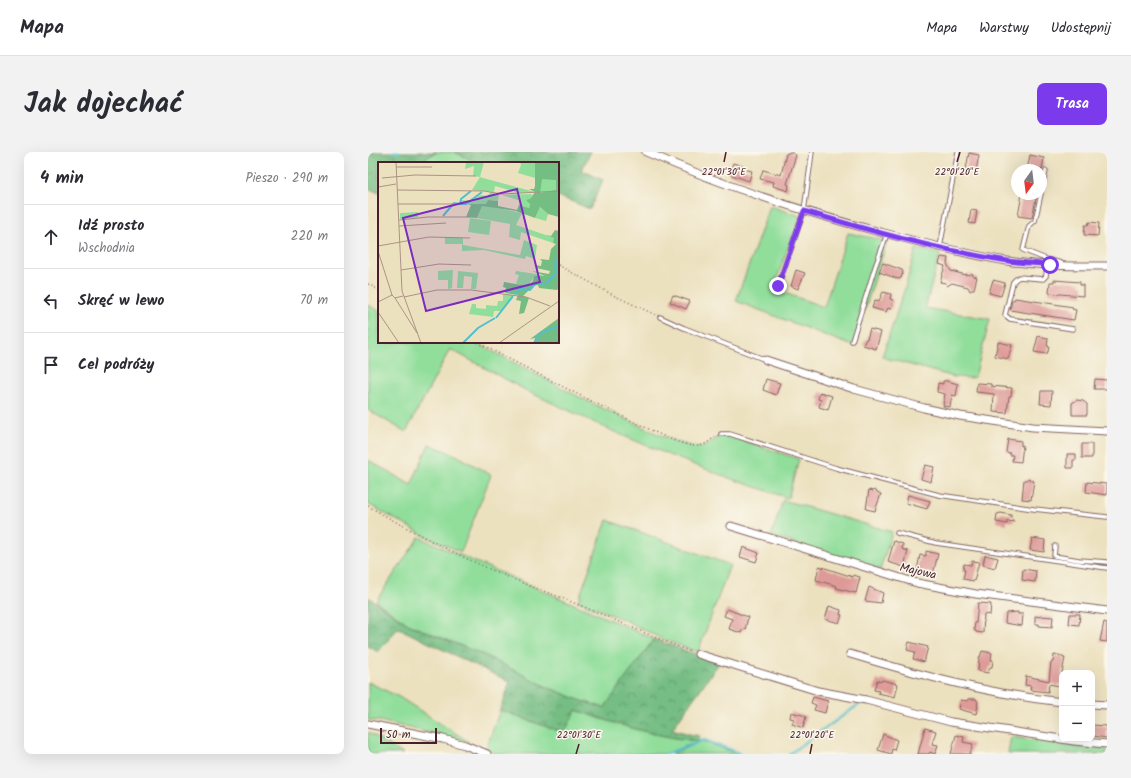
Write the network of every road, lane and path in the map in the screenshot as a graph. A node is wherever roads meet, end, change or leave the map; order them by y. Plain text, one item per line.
1 (646, 152) edge
2 (812, 152) edge
3 (958, 152) edge
4 (1040, 200) edge
5 (804, 211) junction
6 (887, 234) junction
7 (940, 247) junction
8 (1047, 264) junction
9 (1071, 265) junction
10 (1107, 266) edge
11 (559, 267) edge
12 (368, 284) edge
13 (778, 286) dead end
14 (378, 289) edge
15 (660, 317) joint
16 (1073, 329) dead end
17 (852, 341) dead end
18 (479, 343) edge
19 (766, 360) joint
20 (1107, 431) edge
21 (721, 434) joint
22 (368, 506) edge
23 (1107, 517) edge
24 (731, 526) dead end
25 (898, 533) dead end
26 (1055, 546) dead end
27 (1107, 562) edge
28 (1107, 568) edge
29 (1107, 611) edge
30 (698, 654) joint
31 (850, 654) dead end
32 (1059, 702) edge
33 (1095, 704) edge
34 (1107, 705) edge
35 (368, 724) edge
36 (1107, 744) edge
37 (487, 754) edge

1 - 5 street
2 - 5 lane
3 - 7 lane
4 - 9 lane
5 - 6 street
5 - 13 lane
6 - 7 street
6 - 17 lane
7 - 8 street
8 - 9 street
8 - 16 lane
9 - 10 street
11 - 15 path
12 - 14 path
15 - 19 lane
18 - 21 path
19 - 20 street
21 - 23 lane
22 - 30 path
24 - 29 street, Majowa
25 - 28 lane
26 - 27 lane
30 - 36 street
31 - 32 street
33 - 34 street
35 - 37 street

